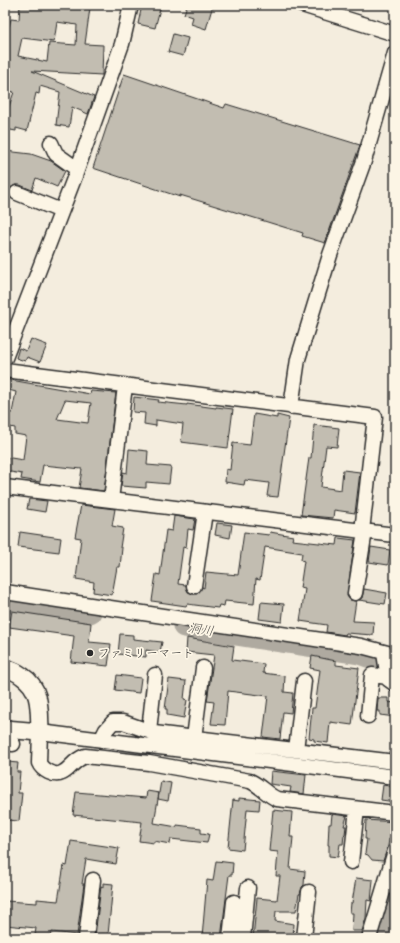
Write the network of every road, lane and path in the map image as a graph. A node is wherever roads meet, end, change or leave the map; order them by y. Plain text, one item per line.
1 (131, 5) edge
2 (302, 5) edge
3 (395, 34) edge
4 (395, 53) edge
5 (51, 143) dead end
6 (77, 169) junction
7 (17, 193) dead end
8 (61, 211) junction
9 (5, 358) edge
10 (5, 370) edge
11 (125, 386) junction
12 (291, 407) junction
13 (5, 487) edge
14 (111, 500) junction
15 (205, 512) junction
16 (364, 531) junction
17 (395, 535) edge
18 (194, 586) dead end
19 (5, 592) edge
20 (355, 593) dead end
21 (388, 654) edge
22 (5, 668) edge
23 (203, 668) dead end
24 (155, 675) dead end
25 (389, 678) edge
26 (304, 681) dead end
27 (368, 716) dead end
28 (5, 729) edge
29 (148, 731) junction
30 (40, 732) junction
31 (194, 738) junction
32 (101, 740) junction
33 (296, 750) junction
34 (395, 762) edge
35 (395, 777) edge
36 (357, 809) junction
37 (395, 813) edge
38 (395, 851) edge
39 (351, 862) dead end
40 (93, 880) dead end
41 (248, 888) dead end
42 (309, 892) dead end
43 (234, 902) dead end
44 (86, 938) edge
45 (230, 938) edge
46 (243, 938) edge
47 (304, 938) edge
48 (369, 938) edge

1 - 6 street
2 - 3 street
4 - 12 street
5 - 6 street
6 - 8 street
7 - 8 street
8 - 9 street
10 - 11 street
11 - 12 street
11 - 14 street
12 - 16 street
13 - 14 street
14 - 15 street
15 - 16 street
15 - 18 street
16 - 17 street
16 - 20 street
19 - 21 street
21 - 25 street
22 - 30 main road
23 - 31 street
24 - 29 street
25 - 27 street
26 - 33 street
28 - 30 main road
29 - 31 street
29 - 32 street
30 - 32 street
30 - 36 street
31 - 33 street
32 - 35 street
33 - 34 street
36 - 37 street
36 - 39 street
38 - 48 street
40 - 44 street
41 - 46 street
42 - 47 street
43 - 45 street

